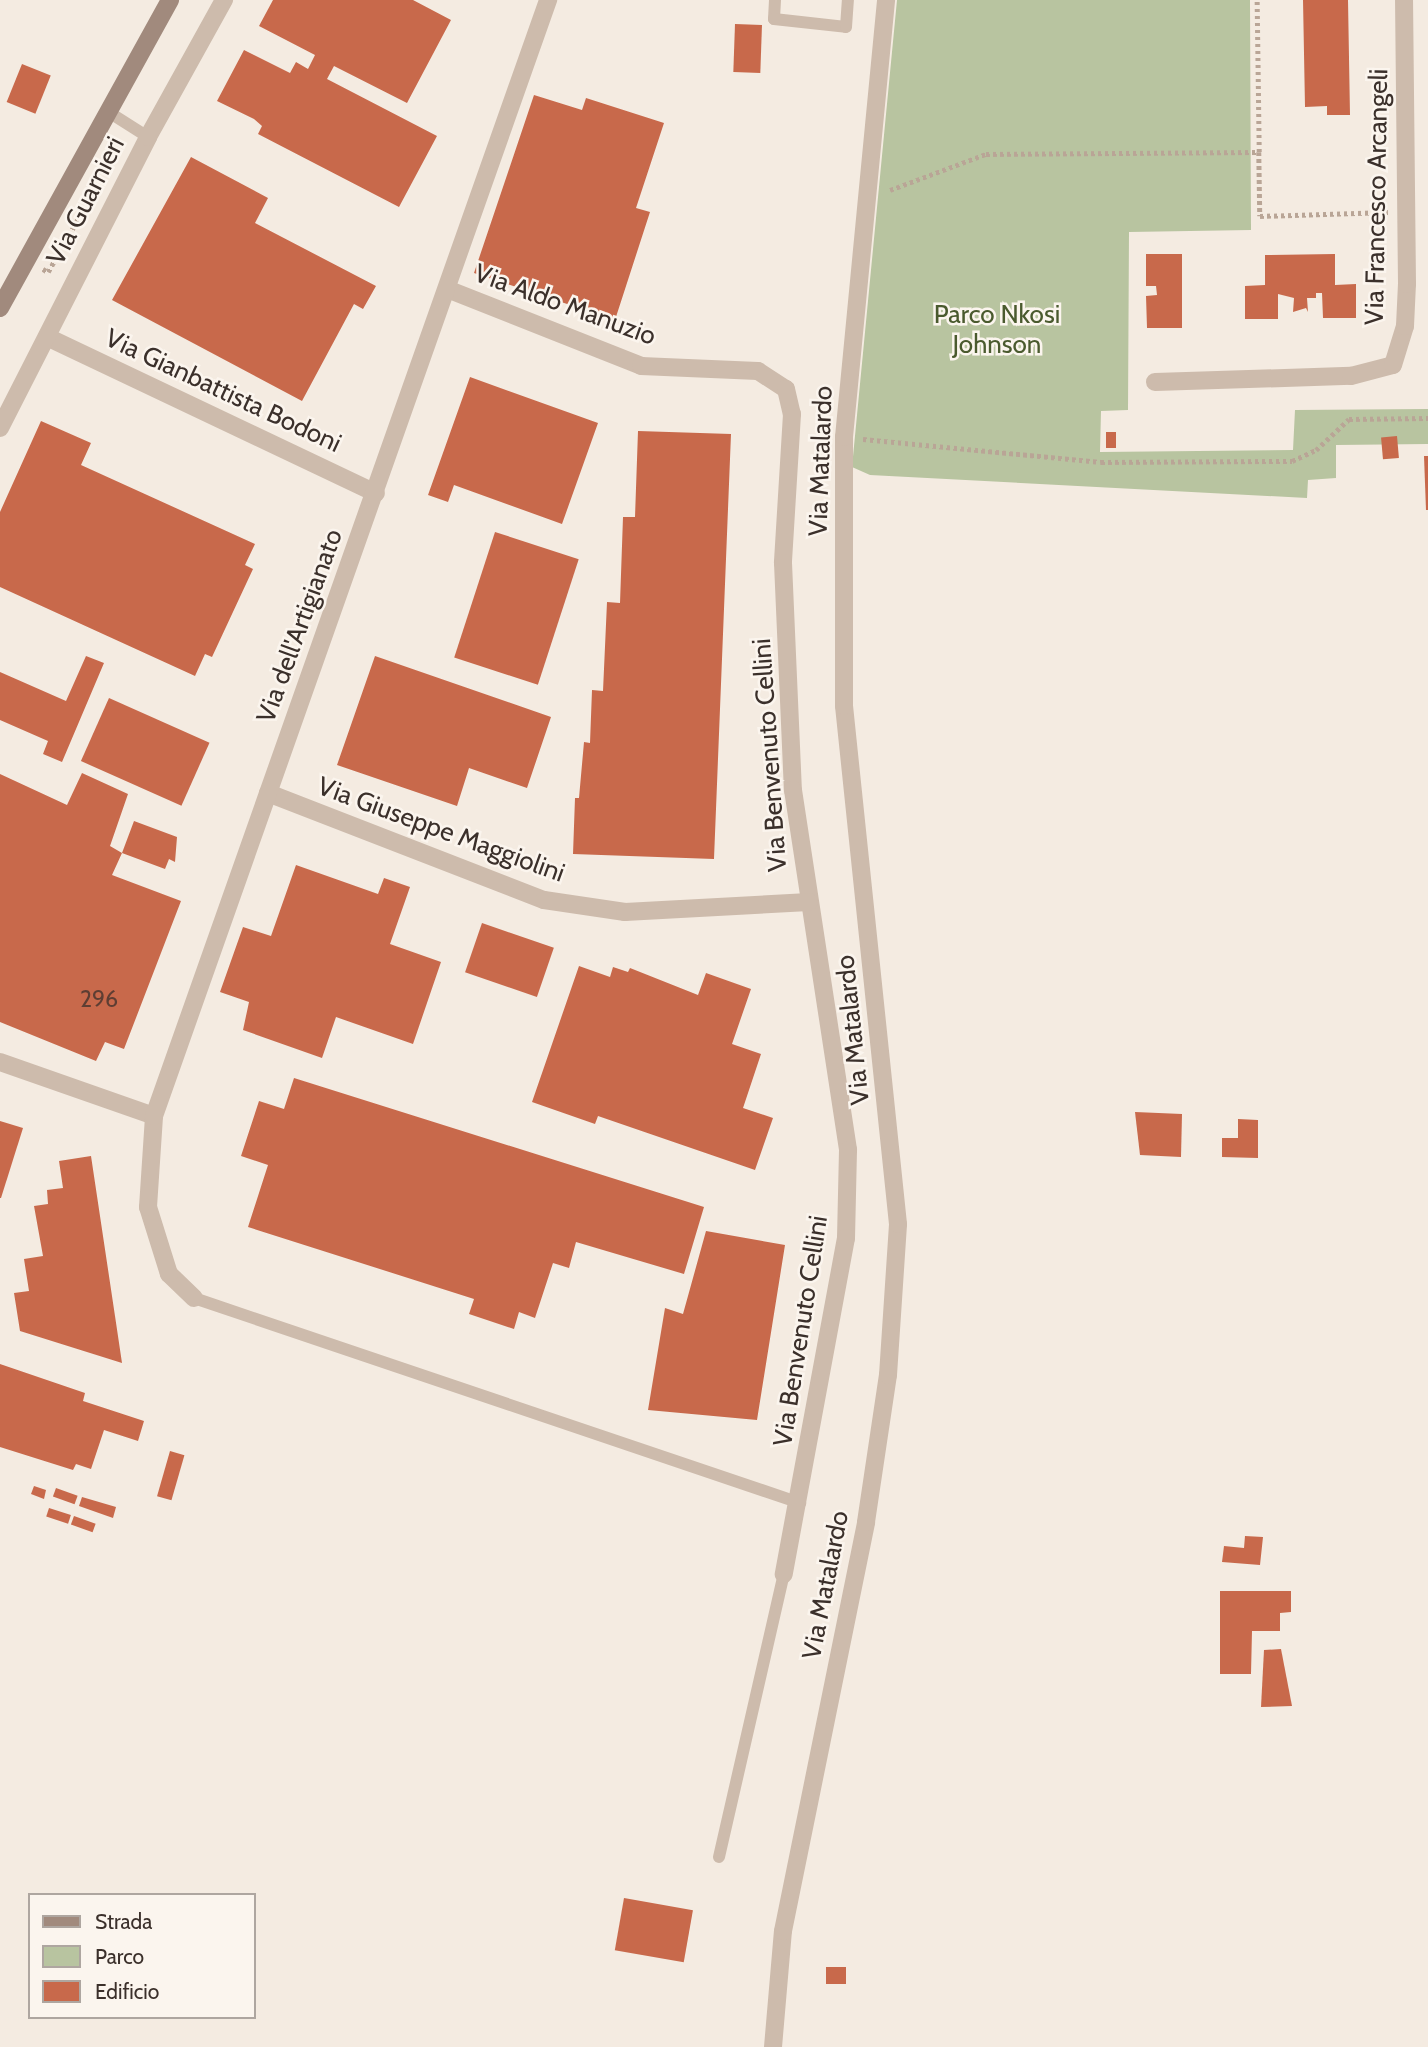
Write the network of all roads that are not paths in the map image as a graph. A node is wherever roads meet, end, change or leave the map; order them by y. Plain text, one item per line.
1 (170, 0) edge
2 (224, 0) edge
3 (548, 0) edge
4 (775, 0) edge
5 (848, 0) edge
6 (887, 0) edge
7 (1404, 0) edge
8 (107, 111) junction
9 (148, 137) junction
10 (447, 289) junction
11 (0, 308) edge
12 (47, 337) junction
13 (1155, 382) dead end
14 (786, 389) joint
15 (0, 428) edge
16 (376, 494) junction
17 (268, 793) junction
18 (808, 902) junction
19 (0, 1062) edge
20 (154, 1116) junction
21 (194, 1297) joint
22 (800, 1503) junction
23 (784, 1574) joint
24 (719, 1857) dead end
25 (773, 2047) edge

1 - 8 main road
2 - 9 street, Via Guarnieri
3 - 10 street, Via dell'Artigianato
4 - 5 lane
6 - 25 street, Via Matalardo
7 - 13 street, Via Francesco Arcangeli
8 - 9 lane
8 - 11 main road
9 - 12 street, Via Guarnieri
10 - 14 street, Via Aldo Manuzio
10 - 16 street, Via dell'Artigianato
12 - 15 street, Via Guarnieri
12 - 16 street, Via Gianbattista Bodoni
14 - 18 street, Via Benvenuto Cellini
16 - 17 street, Via dell'Artigianato
17 - 18 street, Via Giuseppe Maggiolini
17 - 20 street, Via dell'Artigianato
18 - 22 street, Via Benvenuto Cellini
19 - 20 street
20 - 21 street, Via dell'Artigianato
21 - 22 lane
22 - 23 street, Via Benvenuto Cellini
23 - 24 lane, Via Benvenuto Cellini

